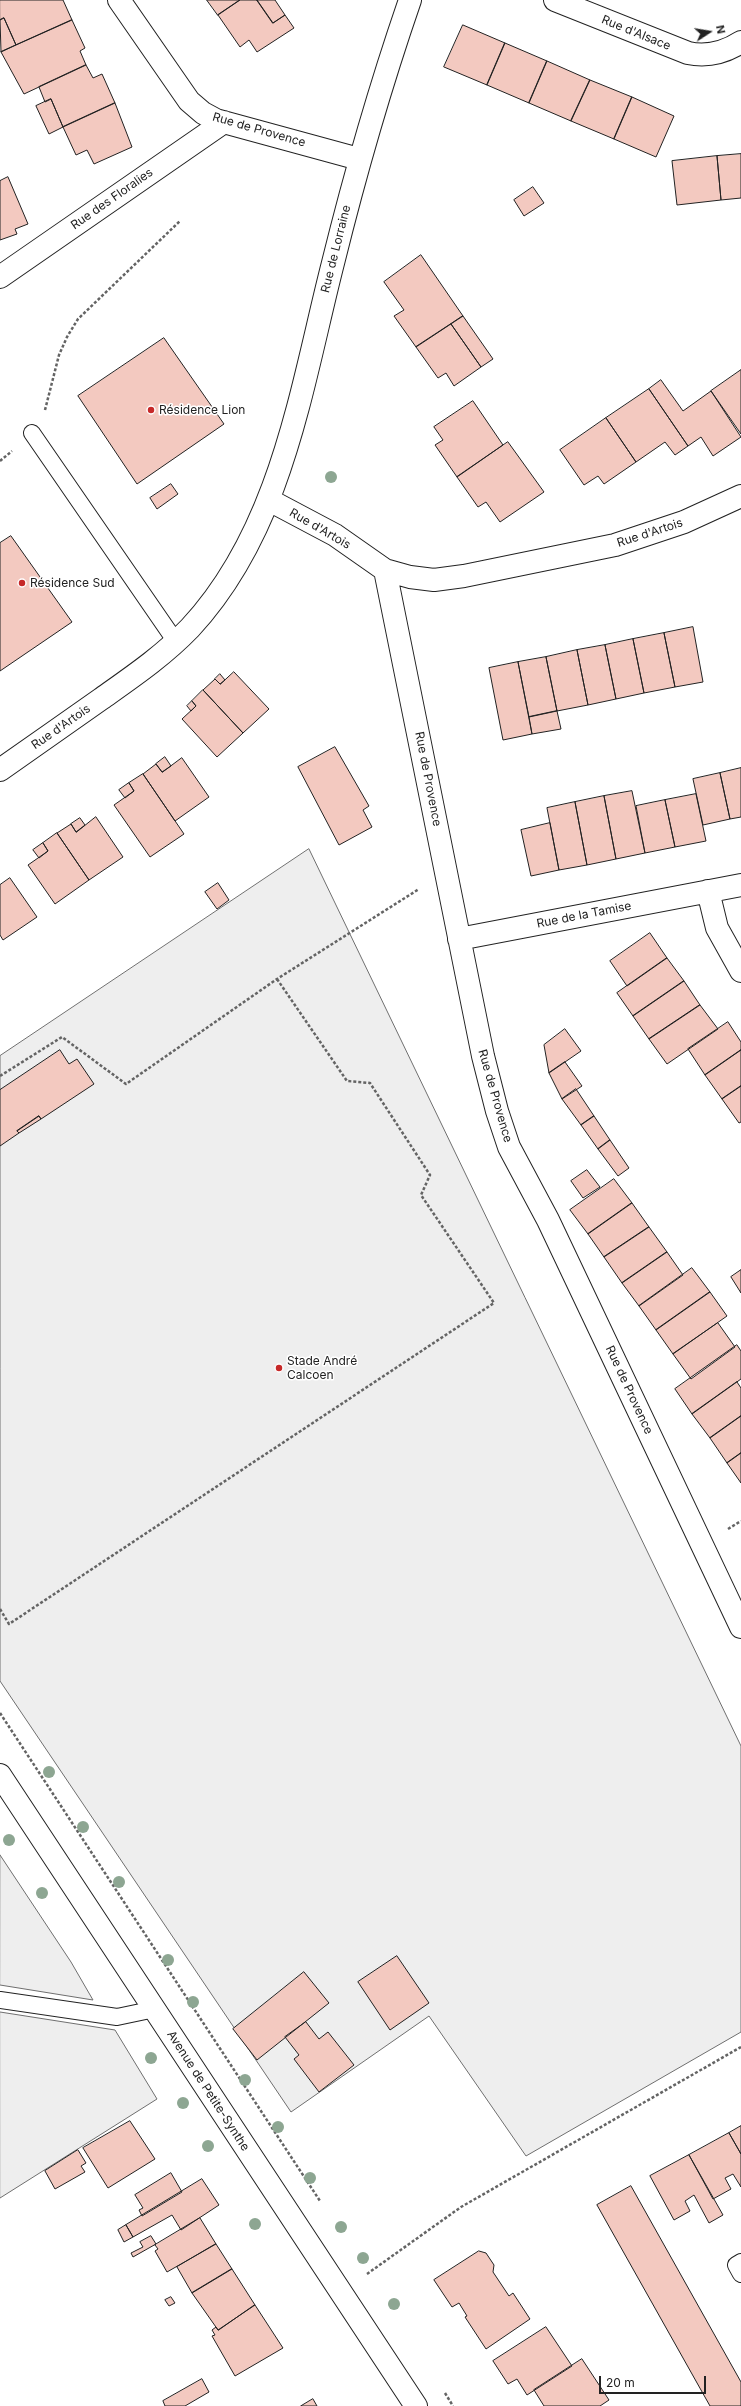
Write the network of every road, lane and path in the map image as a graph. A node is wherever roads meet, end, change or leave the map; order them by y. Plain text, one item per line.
1 (119, 0) edge
2 (410, 0) edge
3 (555, 0) edge
4 (741, 42) edge
5 (224, 122) junction
6 (359, 158) junction
7 (180, 221) dead end
8 (0, 277) edge
9 (32, 433) junction
10 (0, 461) edge
11 (741, 496) edge
12 (269, 500) junction
13 (385, 570) junction
14 (176, 642) junction
15 (0, 770) edge
16 (446, 872) junction
17 (741, 885) edge
18 (708, 891) junction
19 (459, 939) junction
20 (741, 971) edge
21 (277, 979) junction
22 (0, 1076) edge
23 (0, 1609) edge
24 (741, 1627) edge
25 (0, 1713) edge
26 (0, 1775) edge
27 (0, 2000) edge
28 (155, 2009) junction
29 (741, 2047) edge
30 (321, 2203) dead end
31 (741, 2262) edge
32 (362, 2267) dead end
33 (367, 2274) junction
34 (741, 2274) edge
35 (370, 2280) dead end
36 (440, 2387) dead end
37 (416, 2406) edge
38 (453, 2406) edge

1 - 5 street, Rue de Provence
2 - 6 street, Rue de Lorraine
3 - 4 street, Rue d'Alsace
5 - 6 street, Rue de Provence
5 - 8 street, Rue des Floralies
6 - 12 street, Rue de Lorraine
7 - 9 path
9 - 10 path
9 - 14 lane
11 - 13 street, Rue d'Artois
12 - 13 street, Rue d'Artois
12 - 14 street, Rue d'Artois
13 - 16 street, Rue de Provence
14 - 15 street, Rue d'Artois
16 - 19 street, Rue de Provence
16 - 21 path
17 - 18 street, Rue de la Tamise
18 - 19 street, Rue de la Tamise
18 - 20 street
19 - 24 street, Rue de Provence
21 - 22 path
21 - 23 path
25 - 30 path
26 - 28 street, Avenue de Petite-Synthe
27 - 28 lane
28 - 37 street, Avenue de Petite-Synthe
29 - 33 path
31 - 34 lane
32 - 33 path
33 - 35 path
36 - 38 path

